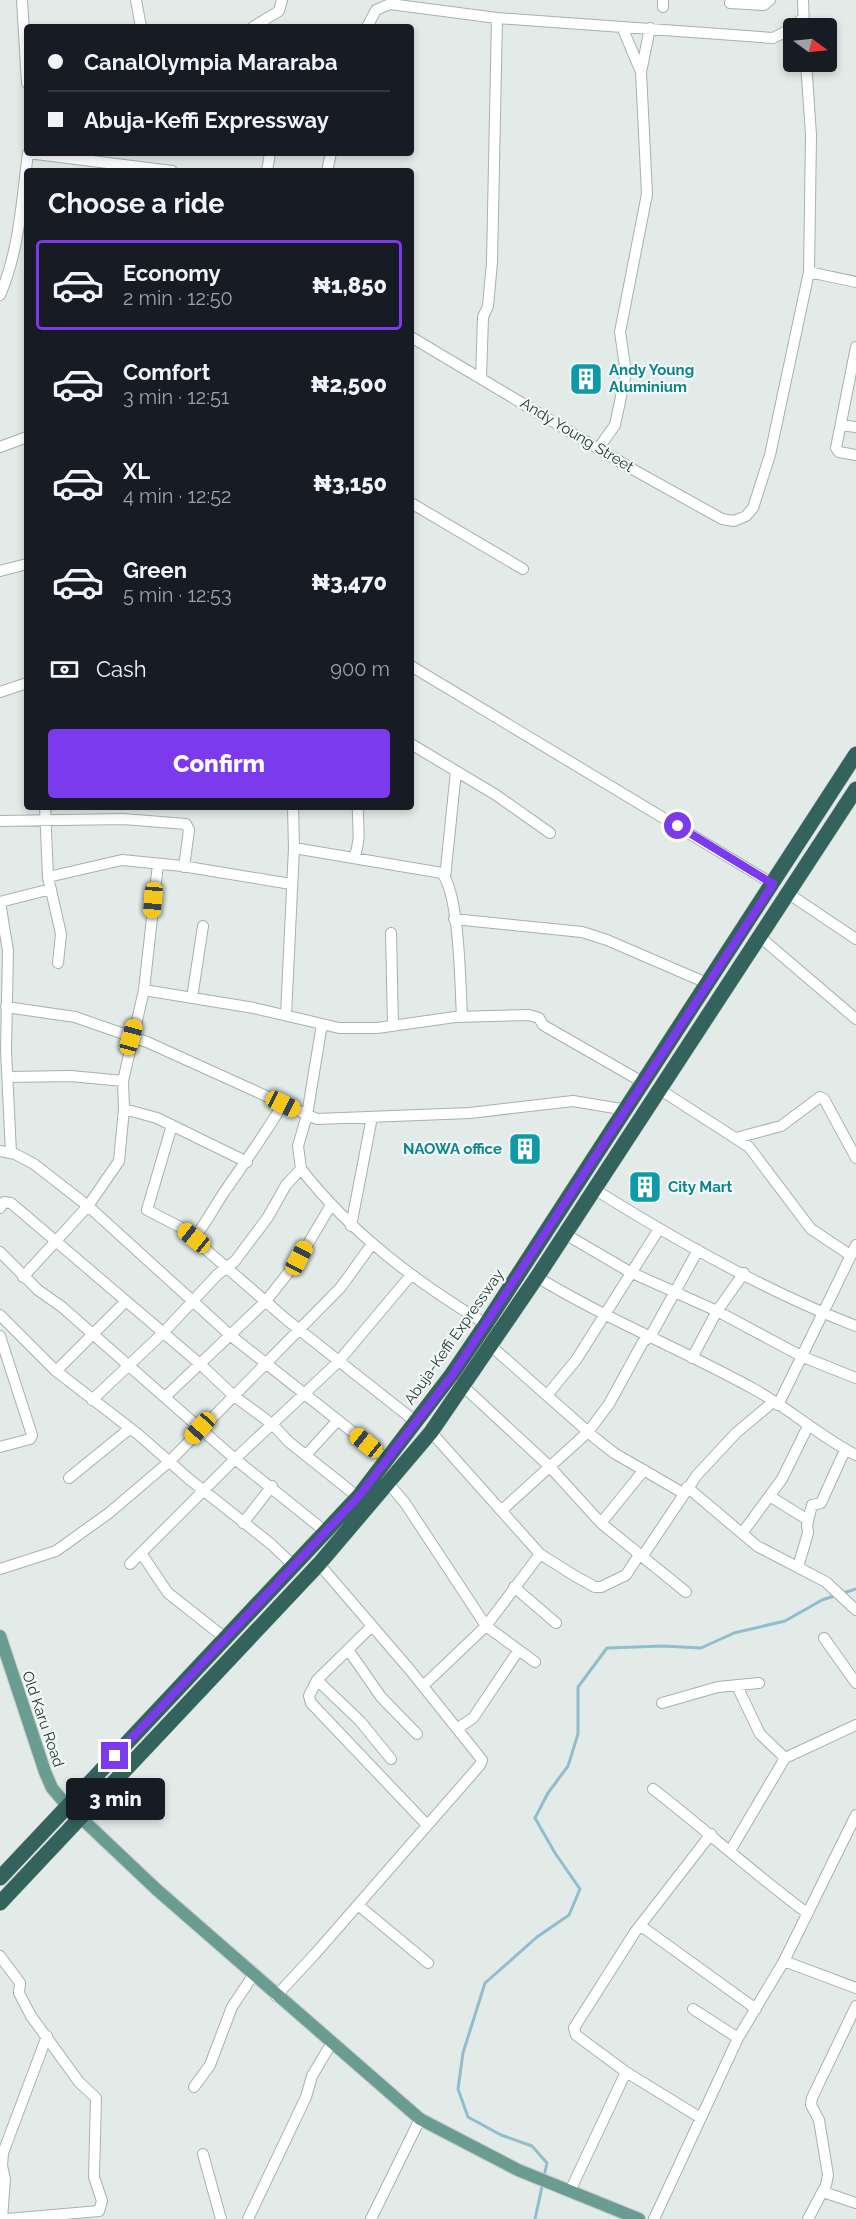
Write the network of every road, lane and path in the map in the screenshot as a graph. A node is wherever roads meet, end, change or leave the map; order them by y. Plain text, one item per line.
1 (22, 0) edge
2 (136, 0) edge
3 (282, 0) edge
4 (770, 0) edge
5 (803, 0) edge
6 (730, 3) dead end
7 (497, 18) junction
8 (803, 18) edge
9 (140, 24) edge
10 (258, 24) edge
11 (369, 24) edge
12 (622, 27) junction
13 (650, 28) junction
14 (24, 33) edge
15 (783, 33) edge
16 (641, 72) junction
17 (807, 72) edge
18 (50, 156) edge
19 (137, 168) edge
20 (24, 181) edge
21 (809, 272) junction
22 (856, 282) edge
23 (0, 295) edge
24 (414, 339) edge
25 (856, 347) edge
26 (854, 363) edge
27 (481, 378) junction
28 (853, 382) edge
29 (841, 425) junction
30 (856, 427) edge
31 (24, 438) edge
32 (0, 447) edge
33 (598, 449) junction
34 (856, 455) edge
35 (414, 505) edge
36 (24, 565) edge
37 (523, 568) dead end
38 (0, 571) edge
39 (414, 668) edge
40 (24, 684) edge
41 (0, 692) edge
42 (414, 746) edge
43 (856, 754) edge
44 (456, 771) junction
45 (854, 796) edge
46 (45, 810) edge
47 (123, 810) edge
48 (293, 810) edge
49 (358, 810) edge
50 (123, 819) junction
51 (45, 820) junction
52 (0, 821) edge
53 (550, 833) dead end
54 (294, 848) junction
55 (354, 858) junction
56 (158, 864) junction
57 (184, 867) junction
58 (48, 877) junction
59 (445, 878) junction
60 (773, 884) junction
61 (291, 885) junction
62 (51, 889) junction
63 (789, 894) junction
64 (0, 902) edge
65 (454, 919) junction
66 (203, 926) dead end
67 (391, 933) dead end
68 (760, 937) junction
69 (856, 939) edge
70 (58, 963) dead end
71 (709, 984) junction
72 (144, 990) junction
73 (192, 998) junction
74 (6, 1008) junction
75 (286, 1015) junction
76 (462, 1017) junction
77 (856, 1019) edge
78 (322, 1024) junction
79 (393, 1026) junction
80 (131, 1037) junction
81 (8, 1077) junction
82 (123, 1081) junction
83 (644, 1083) junction
84 (659, 1089) junction
85 (283, 1104) junction
86 (124, 1109) junction
87 (627, 1110) junction
88 (307, 1115) junction
89 (372, 1117) junction
90 (172, 1125) junction
91 (736, 1138) junction
92 (5, 1152) edge
93 (856, 1158) edge
94 (247, 1162) junction
95 (301, 1169) junction
96 (594, 1189) junction
97 (331, 1205) junction
98 (88, 1206) junction
99 (0, 1208) edge
100 (351, 1226) junction
101 (659, 1229) junction
102 (565, 1234) junction
103 (194, 1238) junction
104 (55, 1241) junction
105 (372, 1244) junction
106 (698, 1250) junction
107 (853, 1250) edge
108 (0, 1252) edge
109 (228, 1266) junction
110 (630, 1272) junction
111 (744, 1273) junction
112 (411, 1275) junction
113 (23, 1277) junction
114 (537, 1277) junction
115 (677, 1292) junction
116 (193, 1300) junction
117 (266, 1301) junction
118 (125, 1302) junction
119 (717, 1311) junction
120 (823, 1313) junction
121 (0, 1315) edge
122 (604, 1315) junction
123 (486, 1324) junction
124 (856, 1326) edge
125 (300, 1330) junction
126 (163, 1333) junction
127 (92, 1334) junction
128 (230, 1335) junction
129 (0, 1336) edge
130 (650, 1337) junction
131 (491, 1346) junction
132 (803, 1357) junction
133 (692, 1358) junction
134 (338, 1362) junction
135 (266, 1363) junction
136 (200, 1364) junction
137 (130, 1365) junction
138 (56, 1371) junction
139 (856, 1378) edge
140 (464, 1387) junction
141 (304, 1393) junction
142 (548, 1395) junction
143 (234, 1396) junction
144 (165, 1397) junction
145 (92, 1400) junction
146 (775, 1403) junction
147 (338, 1420) junction
148 (416, 1422) junction
149 (273, 1424) junction
150 (808, 1426) junction
151 (200, 1428) junction
152 (128, 1430) junction
153 (431, 1431) junction
154 (588, 1432) junction
155 (0, 1447) edge
156 (845, 1450) junction
157 (307, 1454) junction
158 (856, 1455) edge
159 (235, 1459) junction
160 (388, 1460) junction
161 (170, 1461) junction
162 (549, 1466) junction
163 (644, 1470) junction
164 (69, 1478) dead end
165 (389, 1484) junction
166 (272, 1486) junction
167 (685, 1490) junction
168 (203, 1491) junction
169 (358, 1497) junction
170 (771, 1497) junction
171 (502, 1510) junction
172 (808, 1520) junction
173 (243, 1523) junction
174 (601, 1523) junction
175 (326, 1532) junction
176 (743, 1532) junction
177 (141, 1553) junction
178 (540, 1554) junction
179 (640, 1556) junction
180 (130, 1564) dead end
181 (319, 1564) junction
182 (294, 1566) junction
183 (798, 1567) junction
184 (0, 1569) edge
185 (514, 1587) junction
186 (686, 1592) dead end
187 (856, 1610) edge
188 (556, 1623) dead end
189 (372, 1626) junction
190 (486, 1626) junction
191 (0, 1636) edge
192 (225, 1638) junction
193 (824, 1638) dead end
194 (349, 1651) junction
195 (518, 1651) junction
196 (535, 1662) dead end
197 (317, 1680) junction
198 (759, 1683) dead end
199 (856, 1683) edge
200 (423, 1686) junction
201 (737, 1686) junction
202 (662, 1703) dead end
203 (856, 1725) edge
204 (458, 1728) junction
205 (417, 1734) dead end
206 (785, 1758) junction
207 (391, 1759) dead end
208 (652, 1789) dead end
209 (74, 1812) junction
210 (856, 1815) edge
211 (427, 1825) junction
212 (711, 1834) junction
213 (730, 1851) junction
214 (0, 1878) edge
215 (0, 1903) edge
216 (358, 1905) junction
217 (807, 1913) junction
218 (641, 1926) junction
219 (0, 1956) edge
220 (784, 1960) junction
221 (428, 1963) dead end
222 (254, 1974) junction
223 (856, 1988) edge
224 (276, 1996) junction
225 (856, 2006) edge
226 (693, 2009) dead end
227 (756, 2009) junction
228 (47, 2036) junction
229 (738, 2038) junction
230 (331, 2044) junction
231 (626, 2072) junction
232 (194, 2087) dead end
233 (699, 2117) junction
234 (420, 2119) junction
235 (203, 2154) dead end
236 (570, 2191) junction
237 (821, 2194) junction
238 (856, 2203) edge
239 (5, 2219) edge
240 (221, 2219) edge
241 (248, 2219) edge
242 (371, 2219) edge
243 (639, 2219) edge
244 (654, 2219) edge
245 (808, 2219) edge

1 - 14 street
2 - 9 street
3 - 10 street
4 - 6 street
5 - 8 street
7 - 11 street
7 - 12 street
7 - 27 street
12 - 13 street
12 - 16 street
13 - 15 street
13 - 16 street
16 - 33 street
17 - 21 street
18 - 19 street
20 - 23 street
21 - 22 street
21 - 33 street, Andy Young Street
24 - 27 street, Andy Young Street
25 - 26 street
26 - 28 street
27 - 33 street, Andy Young Street
28 - 29 street
29 - 30 street
29 - 34 street
31 - 32 street
35 - 37 street
36 - 38 street
39 - 60 street
40 - 41 street
42 - 44 street
43 - 60 highway, Abuja-Keffi Expressway
44 - 53 street
44 - 59 street
45 - 63 highway, Abuja-Keffi Expressway
46 - 51 street
47 - 50 street
48 - 54 street
49 - 55 street
50 - 51 street
50 - 57 street
51 - 52 street
51 - 58 street
54 - 55 street
54 - 61 street
55 - 59 street
56 - 57 street
56 - 58 street
56 - 72 street
57 - 61 street
58 - 62 street
59 - 65 street
60 - 71 highway, Abuja-Keffi Expressway
61 - 75 street
62 - 64 street
62 - 70 street
63 - 68 highway, Abuja-Keffi Expressway
63 - 69 street
64 - 74 street
65 - 71 street
65 - 76 street
66 - 73 street
67 - 79 street
68 - 77 street
68 - 84 highway, Abuja-Keffi Expressway
71 - 83 highway, Abuja-Keffi Expressway
72 - 73 street
72 - 80 street
73 - 75 street
74 - 80 street
74 - 81 street
75 - 78 street
76 - 79 street
76 - 83 street
78 - 79 street
78 - 88 street
80 - 82 street
80 - 85 street
81 - 82 street
81 - 92 street
82 - 86 street
83 - 87 highway, Abuja-Keffi Expressway
84 - 91 street
84 - 96 highway, Abuja-Keffi Expressway
85 - 88 street
85 - 94 street
86 - 90 street
86 - 98 street
87 - 89 street
87 - 123 highway, Abuja-Keffi Expressway
88 - 89 street
88 - 95 street
89 - 100 street
90 - 94 street
90 - 103 street
91 - 93 street
91 - 107 street
92 - 98 street
94 - 103 street
95 - 97 street
95 - 109 street
96 - 101 street
96 - 102 highway, Abuja-Keffi Expressway
97 - 100 street
97 - 117 street
98 - 104 street
98 - 116 street
99 - 104 street
100 - 105 street
101 - 106 street
101 - 110 street
102 - 110 street
102 - 114 highway, Abuja-Keffi Expressway
103 - 109 street
104 - 113 street
104 - 118 street
105 - 112 street
105 - 125 street
106 - 111 street
106 - 115 street
107 - 120 street
108 - 113 street
109 - 116 street
109 - 117 street
110 - 115 street
110 - 122 street
111 - 119 street
111 - 120 street
112 - 123 street
112 - 134 street
113 - 127 street
114 - 122 street
114 - 131 highway, Abuja-Keffi Expressway
115 - 119 street
115 - 130 street
116 - 126 street
116 - 128 street
117 - 125 street
117 - 128 street
118 - 126 street
118 - 127 street
119 - 132 street
119 - 133 street
120 - 124 street
120 - 132 street
121 - 138 street
122 - 130 street
122 - 142 street
123 - 148 highway, Abuja-Keffi Expressway
125 - 134 street
125 - 135 street
126 - 136 street
126 - 137 street
127 - 137 street
127 - 138 street
128 - 135 street
128 - 136 street
129 - 155 street
130 - 133 street
130 - 154 street
131 - 140 highway, Abuja-Keffi Expressway
131 - 142 street
132 - 139 street
132 - 146 street
133 - 146 street
134 - 141 street
134 - 148 street
135 - 141 street
135 - 143 street
136 - 143 street
136 - 144 street
137 - 144 street
137 - 145 street
138 - 145 street
140 - 153 highway, Abuja-Keffi Expressway
140 - 162 street
141 - 147 street
141 - 149 street
142 - 154 street
143 - 149 street
143 - 151 street
144 - 151 street
145 - 152 street
146 - 150 street
146 - 167 street
147 - 157 street
147 - 160 street
148 - 160 highway, Abuja-Keffi Expressway
149 - 157 street
149 - 159 street
150 - 156 street
150 - 170 street
151 - 159 street
151 - 161 street
152 - 161 street
152 - 164 street
153 - 165 highway, Abuja-Keffi Expressway
153 - 171 street
154 - 162 street
154 - 163 street
156 - 158 street
156 - 172 street
157 - 169 street
159 - 166 street
159 - 168 street
160 - 169 highway, Abuja-Keffi Expressway
161 - 168 street
161 - 184 street
162 - 171 street
162 - 174 street
163 - 167 street
163 - 174 street
165 - 181 highway, Abuja-Keffi Expressway
165 - 190 street
166 - 173 street
166 - 175 street
167 - 176 street
167 - 179 street
168 - 173 street
168 - 177 street
169 - 175 highway, Abuja-Keffi Expressway
170 - 172 street
170 - 176 street
171 - 178 street
172 - 183 street
173 - 182 street
174 - 179 street
175 - 182 highway, Abuja-Keffi Expressway
176 - 183 street
177 - 180 street
177 - 192 street
178 - 179 street
178 - 185 street
179 - 186 street
181 - 189 street
181 - 209 highway, Abuja-Keffi Expressway
182 - 192 highway, Abuja-Keffi Expressway
183 - 187 street
185 - 188 street
185 - 190 street
189 - 194 street
189 - 200 street
190 - 195 street
190 - 200 street
191 - 209 main road, Old Karu Road
192 - 209 highway, Abuja-Keffi Expressway
193 - 199 street
194 - 197 street
194 - 205 street
195 - 196 street
195 - 204 street
197 - 207 street
197 - 211 street
198 - 201 street
200 - 204 street
201 - 202 street
201 - 206 street
203 - 206 street
204 - 211 street
206 - 213 street
208 - 212 street
209 - 214 highway, Abuja-Keffi Expressway
209 - 215 highway, Abuja-Keffi Expressway
209 - 222 main road, Old Karu Road
210 - 217 street
211 - 216 street
212 - 213 street
212 - 218 street
213 - 217 street
216 - 221 street
216 - 224 street
217 - 220 street
218 - 227 street
218 - 231 street
219 - 228 street
220 - 223 street
220 - 227 street
222 - 224 main road, Old Karu Road
222 - 232 street
224 - 230 main road, Old Karu Road
225 - 237 street
226 - 229 street
227 - 229 street
228 - 239 street
228 - 239 street
229 - 233 street
230 - 234 main road, Old Karu Road
230 - 241 street
231 - 233 street
231 - 236 street
233 - 244 street
234 - 236 main road, Old Karu Road
234 - 242 street
235 - 240 street
236 - 243 main road, Old Karu Road
237 - 238 street
237 - 245 street

